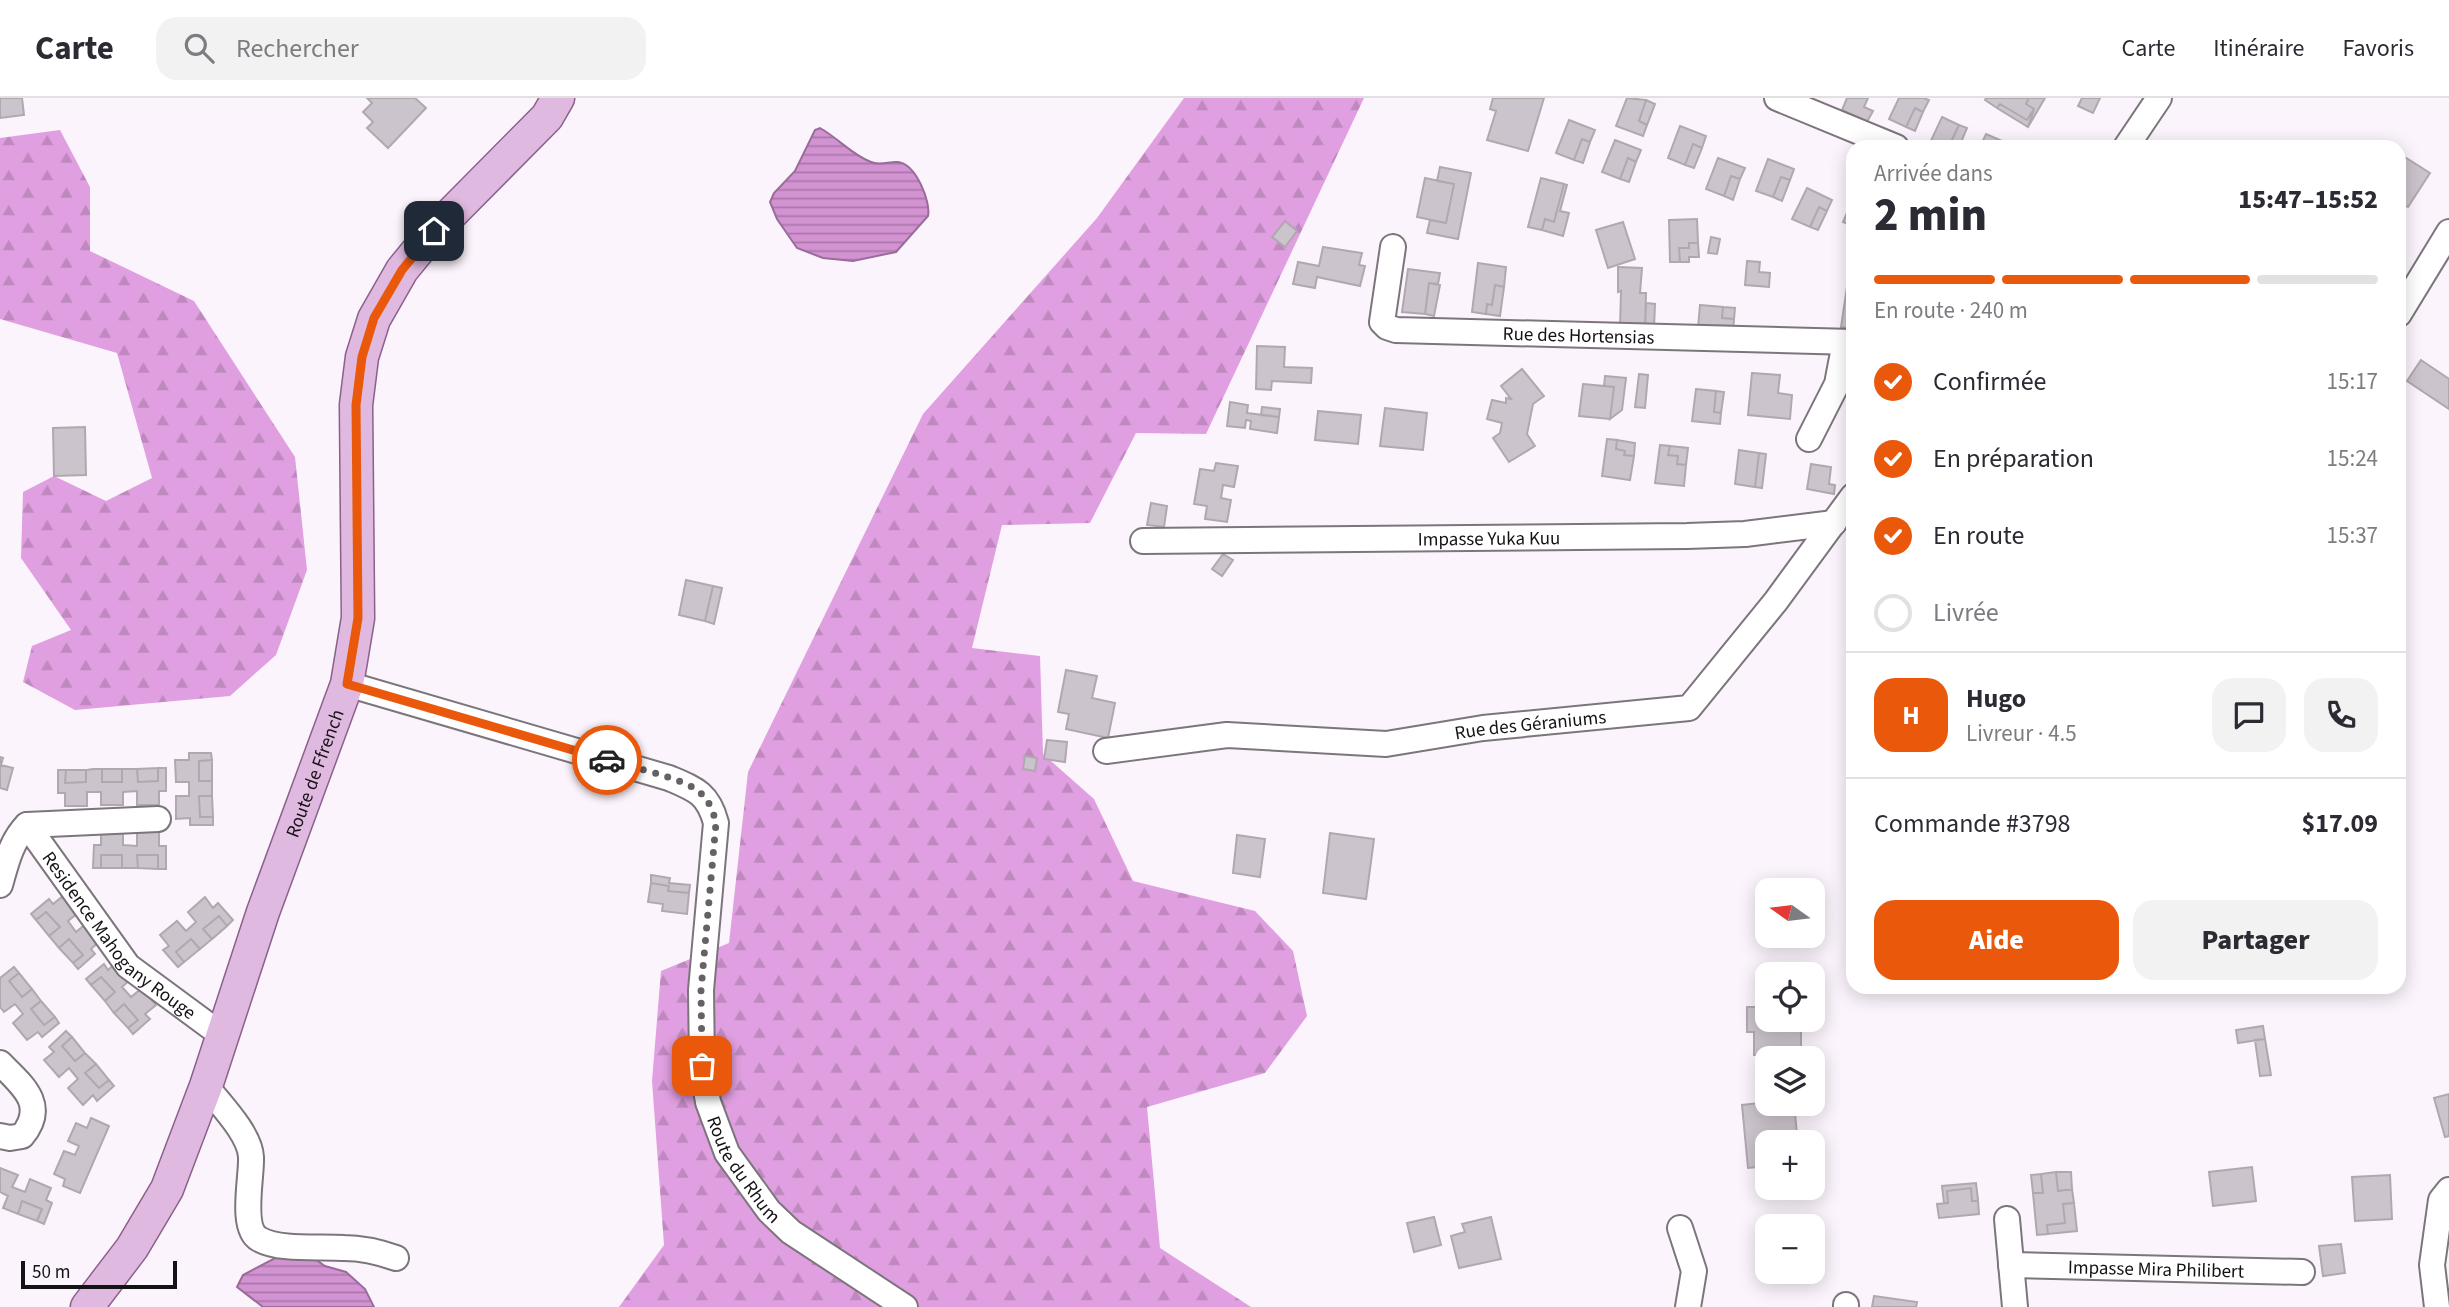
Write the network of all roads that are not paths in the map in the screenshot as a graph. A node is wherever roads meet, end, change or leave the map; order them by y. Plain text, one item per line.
1 (558, 98) edge
2 (1777, 98) edge
3 (2159, 98) edge
4 (1879, 140) edge
5 (2131, 140) edge
6 (2449, 232) edge
7 (1393, 247) dead end
8 (2406, 303) edge
9 (1846, 342) edge
10 (1846, 352) edge
11 (1808, 439) dead end
12 (1846, 506) edge
13 (1834, 523) junction
14 (1143, 541) dead end
15 (347, 684) junction
16 (1106, 751) dead end
17 (158, 818) dead end
18 (27, 825) junction
19 (0, 885) edge
20 (223, 1036) junction
21 (0, 1063) edge
22 (206, 1086) junction
23 (0, 1136) edge
24 (2449, 1190) edge
25 (2007, 1219) dead end
26 (1680, 1228) dead end
27 (396, 1258) dead end
28 (2011, 1265) junction
29 (2302, 1272) dead end
30 (88, 1307) edge
31 (905, 1307) edge
32 (1688, 1307) edge
33 (2015, 1307) edge
34 (2437, 1307) edge

1 - 15 main road, Route de Ffrench
2 - 4 street
3 - 5 street
6 - 8 street
7 - 9 street, Rue des Hortensias
10 - 11 street
12 - 13 street, Rue des Géraniums
13 - 14 street, Impasse Yuka Kuu
13 - 16 street, Rue des Géraniums
15 - 20 main road, Route de Ffrench
15 - 31 street, Route du Rhum
17 - 18 street
18 - 19 street
18 - 20 street, Residence Mahogany Rouge
20 - 22 main road, Route de Ffrench
21 - 23 street
22 - 27 street
22 - 30 main road, Route de Ffrench
24 - 34 street
25 - 28 street
26 - 32 street
28 - 29 street, Impasse Mira Philibert
28 - 33 street

